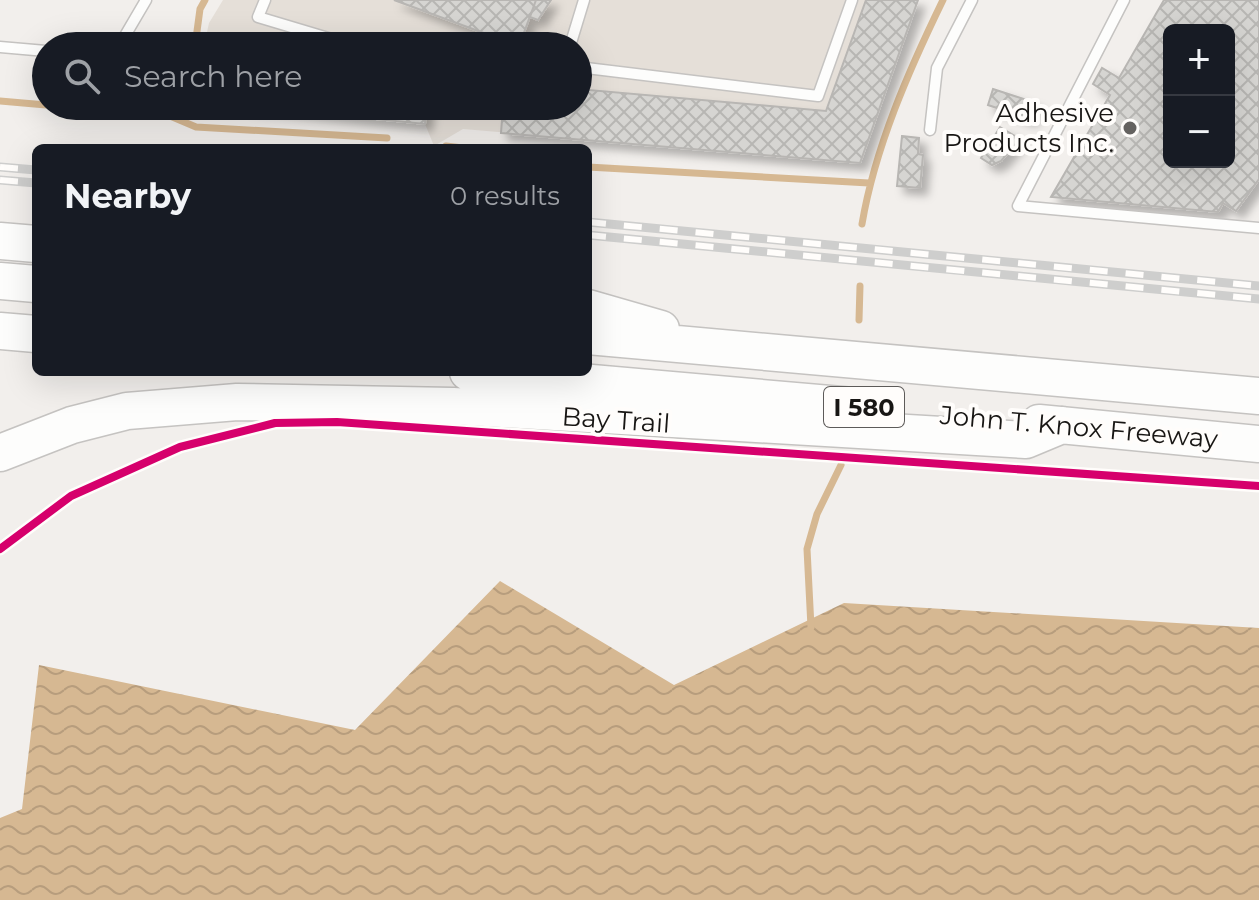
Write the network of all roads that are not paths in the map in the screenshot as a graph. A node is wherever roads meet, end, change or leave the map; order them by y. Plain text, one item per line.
1 (146, 0) edge
2 (265, 0) edge
3 (584, 0) edge
4 (852, 0) edge
5 (972, 0) edge
6 (1124, 0) edge
7 (127, 32) edge
8 (308, 32) edge
9 (574, 32) edge
10 (0, 47) edge
11 (32, 50) edge
12 (592, 69) edge
13 (930, 130) dead end
14 (1259, 228) edge
15 (0, 241) edge
16 (32, 244) edge
17 (0, 281) edge
18 (32, 284) edge
19 (592, 309) edge
20 (0, 331) edge
21 (32, 334) edge
22 (592, 336) edge
23 (720, 348) junction
24 (513, 376) edge
25 (1259, 396) edge
26 (1062, 425) junction
27 (1259, 444) edge
28 (0, 453) edge

1 - 7 lane
2 - 8 lane
3 - 9 lane
4 - 12 lane
5 - 13 lane
6 - 14 lane
10 - 11 lane
15 - 16 highway
17 - 18 highway
19 - 23 highway
20 - 21 highway
22 - 23 highway, John T. Knox Freeway / I 580
23 - 25 highway, John T. Knox Freeway / I 580
24 - 26 highway, John T. Knox Freeway / I 580
26 - 27 highway, John T. Knox Freeway / I 580
26 - 28 highway

